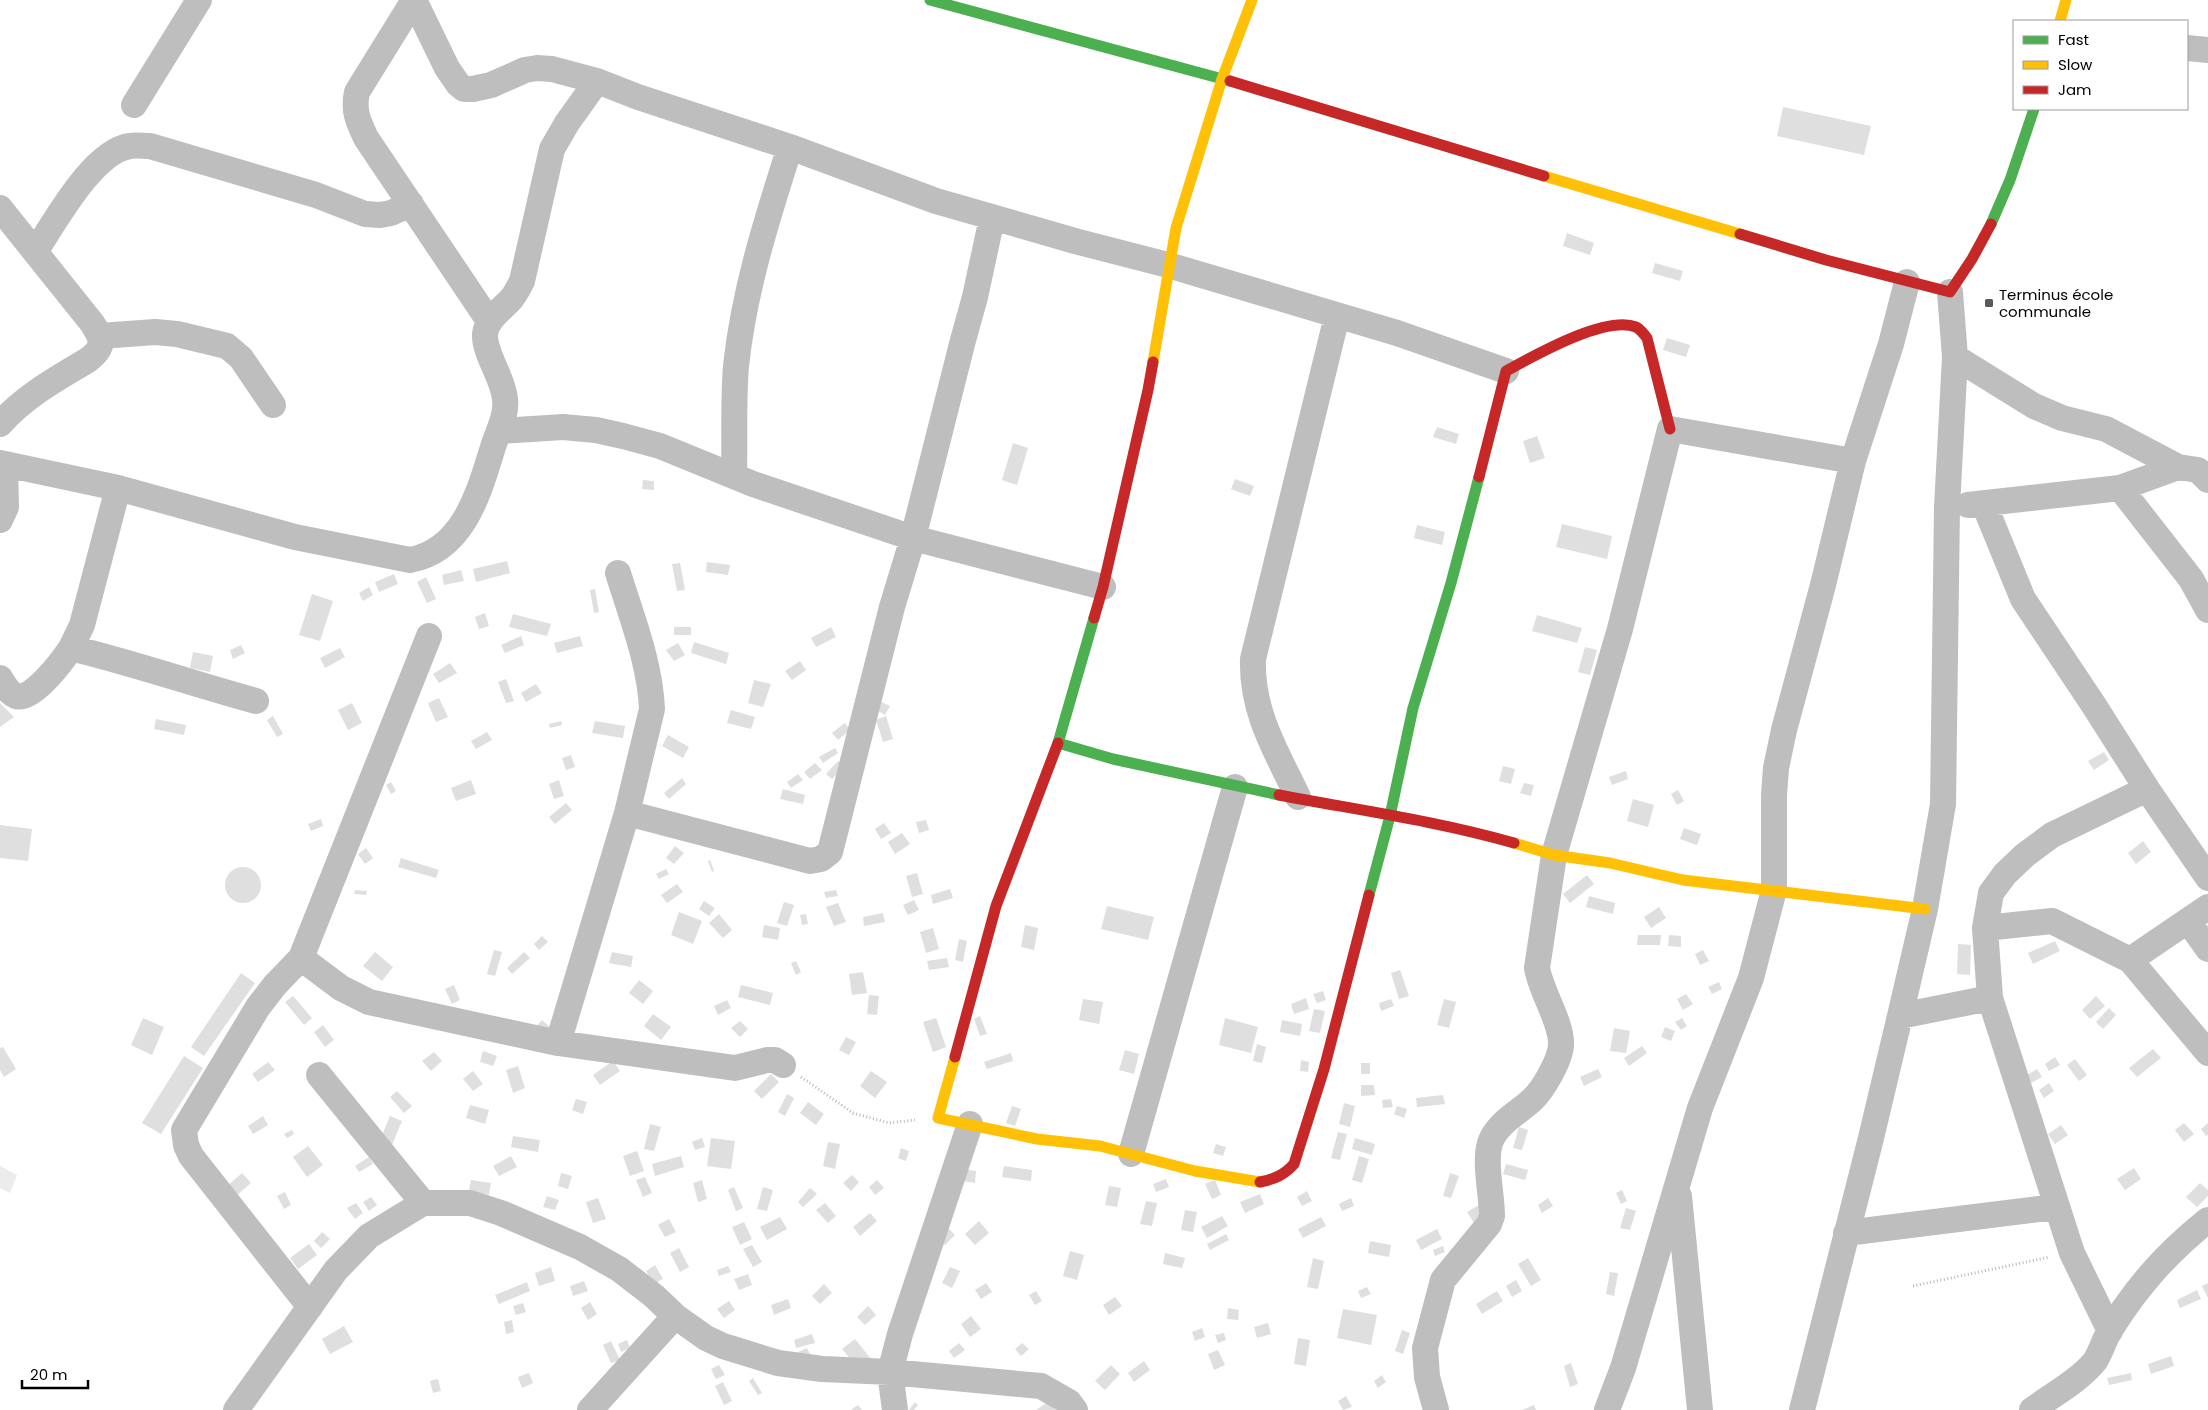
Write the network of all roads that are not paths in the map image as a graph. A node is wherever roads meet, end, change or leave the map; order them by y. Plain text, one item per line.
1 (199, 0) edge
2 (414, 0) edge
3 (930, 0) edge
4 (1252, 0) edge
5 (2066, 0) edge
6 (990, 8) edge
7 (2060, 20) edge
8 (2188, 48) edge
9 (2208, 50) edge
10 (1222, 79) junction
11 (597, 81) junction
12 (134, 105) dead end
13 (2034, 110) edge
14 (790, 147) junction
15 (411, 204) junction
16 (0, 208) edge
17 (992, 218) junction
18 (35, 252) junction
19 (1168, 265) junction
20 (1907, 282) junction
21 (1950, 292) junction
22 (1337, 316) junction
23 (489, 321) junction
24 (100, 336) junction
25 (1955, 357) junction
26 (1506, 371) junction
27 (273, 405) dead end
28 (0, 424) edge
29 (1670, 429) junction
30 (499, 431) junction
31 (1853, 461) junction
32 (2, 464) edge
33 (2198, 470) edge
34 (734, 476) junction
35 (118, 488) junction
36 (2120, 488) junction
37 (1984, 504) junction
38 (1947, 507) junction
39 (0, 520) edge
40 (913, 538) junction
41 (618, 573) dead end
42 (1103, 587) junction
43 (2208, 610) edge
44 (429, 636) dead end
45 (71, 648) junction
46 (0, 678) edge
47 (256, 701) dead end
48 (1058, 743) junction
49 (1235, 787) junction
50 (2147, 789) junction
51 (1298, 798) junction
52 (627, 812) junction
53 (1390, 816) junction
54 (1554, 855) junction
55 (2208, 878) edge
56 (1774, 890) junction
57 (1925, 909) junction
58 (2198, 914) edge
59 (1985, 928) junction
60 (2208, 949) edge
61 (301, 958) junction
62 (2130, 960) junction
63 (1990, 998) junction
64 (1900, 1016) junction
65 (558, 1043) junction
66 (2208, 1053) edge
67 (783, 1065) road end
68 (319, 1074) dead end
69 (970, 1124) junction
70 (1132, 1154) junction
71 (1678, 1183) junction
72 (424, 1203) junction
73 (2056, 1207) junction
74 (2208, 1220) edge
75 (1846, 1233) junction
76 (310, 1307) junction
77 (675, 1316) junction
78 (2110, 1331) junction
79 (890, 1372) junction
80 (236, 1410) edge
81 (590, 1410) edge
82 (895, 1410) edge
83 (1075, 1410) edge
84 (1436, 1410) edge
85 (1607, 1410) edge
86 (1700, 1410) edge
87 (1802, 1410) edge
88 (2032, 1410) edge

1 - 12 street
2 - 11 street
2 - 15 street
3 - 6 street
4 - 10 street
5 - 7 street
6 - 10 street
8 - 9 street
10 - 19 street
10 - 20 street
11 - 14 street
11 - 23 street
13 - 21 street
14 - 17 street
14 - 34 street
15 - 18 street
15 - 23 street
16 - 18 street
17 - 19 street
17 - 40 street
18 - 24 street
19 - 22 street
19 - 42 street
20 - 21 street
20 - 31 street
21 - 25 street
22 - 26 street
22 - 51 street
23 - 30 street
24 - 27 street
24 - 28 street
25 - 33 street
25 - 38 street
26 - 29 street
26 - 53 street
29 - 31 street
29 - 54 street
30 - 34 street
30 - 35 street
31 - 56 street
32 - 35 street
32 - 39 street
33 - 36 street
34 - 40 street
35 - 45 street
36 - 37 street
36 - 43 street
37 - 38 street
37 - 50 street
38 - 57 street
40 - 42 street
40 - 52 street
41 - 52 street
42 - 48 street
44 - 61 street
45 - 46 street
45 - 47 street
48 - 49 street
48 - 69 street
49 - 51 street
49 - 70 street
50 - 55 street
50 - 59 street
51 - 53 street
52 - 65 street
53 - 54 street
53 - 70 street
54 - 56 street
54 - 84 street
56 - 57 street
56 - 71 street
57 - 64 street
58 - 60 street
58 - 62 street
59 - 62 street
59 - 63 street
61 - 65 street
61 - 76 street
62 - 66 street
63 - 64 street
63 - 73 street
64 - 75 street
65 - 67 street
68 - 72 street
69 - 70 street
69 - 79 street
71 - 85 street
71 - 86 street
72 - 76 street
72 - 77 street
73 - 75 street
73 - 78 street
74 - 78 street
75 - 87 street
76 - 80 street
77 - 79 street
77 - 81 street
78 - 88 street
79 - 82 street
79 - 83 street

